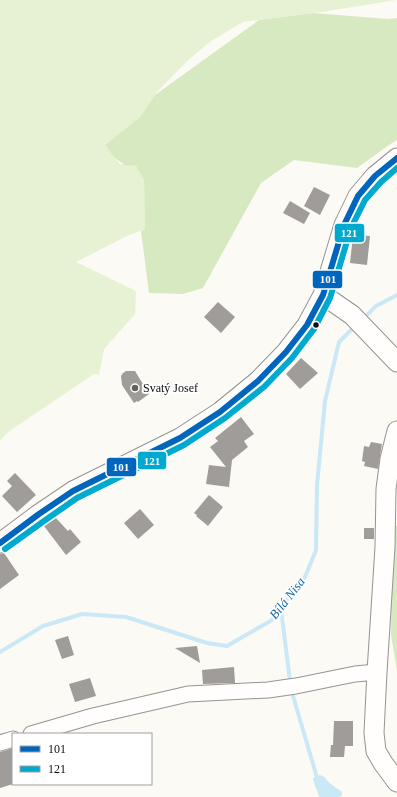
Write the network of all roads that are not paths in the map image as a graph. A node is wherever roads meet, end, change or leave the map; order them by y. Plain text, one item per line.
1 (397, 158) edge
2 (323, 295) junction
3 (397, 362) edge
4 (397, 431) edge
5 (0, 543) edge
6 (377, 672) junction
7 (34, 733) edge
8 (12, 739) edge
9 (0, 743) edge
10 (397, 782) edge

1 - 2 street
2 - 3 street
2 - 5 street
4 - 6 street
6 - 7 street
6 - 10 street
8 - 9 street

